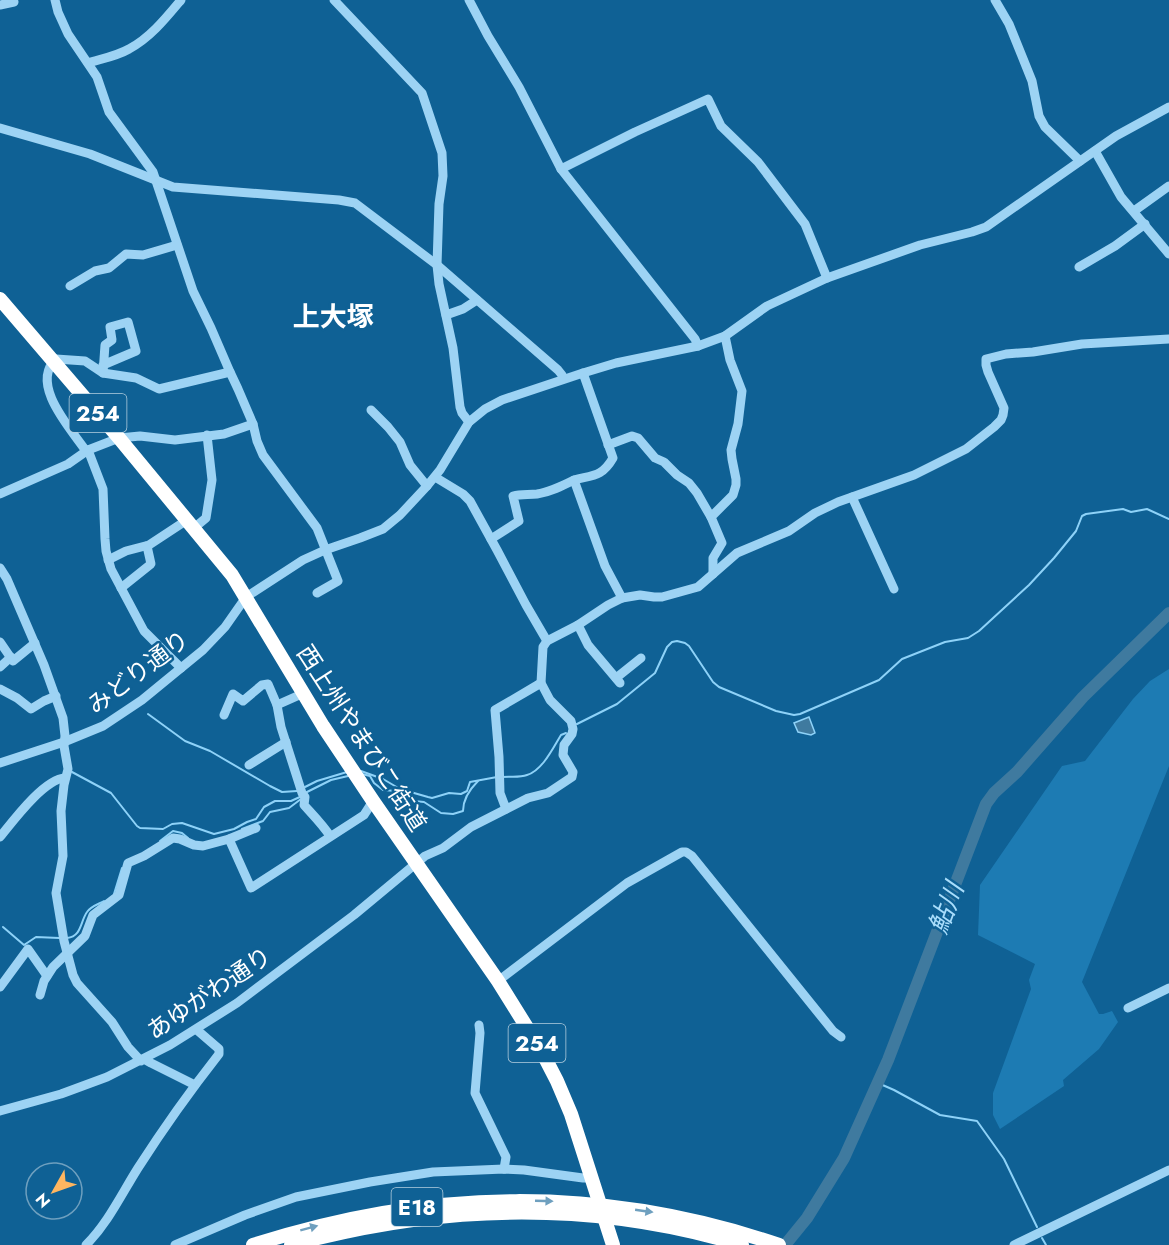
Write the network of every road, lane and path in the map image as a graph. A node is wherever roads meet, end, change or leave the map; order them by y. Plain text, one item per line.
1 (55, 0) edge
2 (181, 0) edge
3 (334, 0) edge
4 (469, 0) edge
5 (995, 0) edge
6 (14, 2) dead end
7 (0, 5) edge
8 (88, 63) junction
9 (1169, 107) edge
10 (0, 128) edge
11 (1095, 152) junction
12 (1080, 161) junction
13 (561, 169) junction
14 (156, 182) junction
15 (1169, 186) edge
16 (1134, 211) junction
17 (1145, 224) junction
18 (177, 245) junction
19 (1169, 254) edge
20 (437, 265) junction
21 (1079, 267) dead end
22 (827, 278) junction
23 (70, 286) dead end
24 (0, 300) edge
25 (477, 300) junction
26 (446, 315) junction
27 (726, 336) junction
28 (1169, 339) edge
29 (698, 346) junction
30 (53, 362) junction
31 (103, 369) junction
32 (230, 372) junction
33 (583, 373) junction
34 (563, 379) junction
35 (371, 410) dead end
36 (469, 423) junction
37 (253, 424) junction
38 (207, 435) junction
39 (118, 438) junction
40 (608, 445) junction
41 (87, 451) junction
42 (435, 477) junction
43 (574, 480) junction
44 (427, 486) junction
45 (0, 494) edge
46 (852, 497) junction
47 (711, 517) junction
48 (190, 524) junction
49 (491, 538) junction
50 (147, 546) junction
51 (325, 550) junction
52 (108, 560) junction
53 (0, 567) edge
54 (713, 574) junction
55 (3, 582) edge
56 (121, 588) junction
57 (894, 589) dead end
58 (317, 593) dead end
59 (246, 597) junction
60 (622, 598) junction
61 (578, 625) junction
62 (547, 641) junction
63 (0, 643) edge
64 (35, 643) junction
65 (10, 657) junction
66 (641, 658) dead end
67 (0, 667) edge
68 (181, 668) junction
69 (541, 683) junction
70 (0, 688) edge
71 (304, 693) junction
72 (56, 696) junction
73 (277, 705) junction
74 (224, 715) dead end
75 (64, 742) junction
76 (286, 742) junction
77 (0, 763) edge
78 (249, 765) dead end
79 (65, 778) junction
80 (373, 801) junction
81 (506, 809) junction
82 (4, 825) edge
83 (256, 828) dead end
84 (330, 836) junction
85 (0, 837) edge
86 (229, 839) junction
87 (415, 863) junction
88 (67, 954) junction
89 (47, 975) junction
90 (498, 981) junction
91 (0, 987) edge
92 (1169, 988) edge
93 (40, 995) dead end
94 (1128, 1008) dead end
95 (478, 1025) dead end
96 (197, 1030) junction
97 (841, 1037) dead end
98 (143, 1060) junction
99 (195, 1085) junction
100 (0, 1111) edge
101 (504, 1169) junction
102 (1169, 1170) edge
103 (591, 1178) junction
104 (587, 1210) junction
105 (86, 1245) edge
106 (176, 1245) edge
107 (253, 1245) edge
108 (291, 1245) edge
109 (614, 1245) edge
110 (742, 1245) edge
111 (779, 1245) edge
112 (1014, 1245) edge

1 - 8 street
2 - 8 street
3 - 20 street
4 - 13 street
5 - 12 street
6 - 7 street
8 - 14 street
9 - 11 street
10 - 14 street
11 - 12 street
11 - 16 street
12 - 22 street
13 - 22 street
13 - 29 street
14 - 18 street
14 - 20 street
15 - 16 street
16 - 17 street
17 - 19 street
17 - 21 street
18 - 23 street
18 - 32 street
20 - 25 street
20 - 26 street
22 - 27 street
24 - 30 highway, 西上州やまびこ街道 / 254
25 - 26 street
25 - 34 street
26 - 36 street
27 - 29 street
27 - 47 street
28 - 46 street
29 - 33 street
30 - 31 street
30 - 39 highway, 西上州やまびこ街道 / 254
30 - 41 street
31 - 31 street
31 - 32 street
32 - 37 street
33 - 34 street
33 - 40 street
34 - 36 street
35 - 44 street
36 - 42 street
37 - 38 street
37 - 51 street
38 - 39 street
38 - 48 street
39 - 41 street
39 - 48 highway, 西上州やまびこ街道 / 254
40 - 43 street
40 - 47 street
41 - 45 street
41 - 52 street
42 - 44 street
42 - 49 street
43 - 49 street
43 - 60 street
44 - 51 street
46 - 54 street
46 - 57 street
47 - 54 street
48 - 50 street
48 - 59 highway, 西上州やまびこ街道 / 254
49 - 62 street
50 - 52 street
50 - 56 street
51 - 58 street
51 - 59 street
52 - 56 street
53 - 55 street
54 - 60 street
55 - 64 street
56 - 68 street
59 - 68 street, みどり通り
59 - 71 highway, 西上州やまびこ街道 / 254
60 - 61 street
61 - 62 street
61 - 66 street
62 - 69 street
63 - 65 street
64 - 65 street
64 - 72 street
65 - 67 street
68 - 75 street, みどり通り
69 - 81 street
69 - 81 street, あゆがわ通り
70 - 72 street
71 - 73 street
71 - 80 highway, 西上州やまびこ街道 / 254
72 - 75 street
73 - 74 street
73 - 76 street
75 - 77 street, みどり通り
75 - 79 street
76 - 78 street
76 - 84 street
79 - 82 street
79 - 88 street
80 - 84 street
80 - 87 highway, 西上州やまびこ街道 / 254
81 - 87 street, あゆがわ通り
82 - 85 street
83 - 86 street
84 - 86 street
86 - 88 street
87 - 90 highway, 西上州やまびこ街道 / 254
87 - 96 street, あゆがわ通り
88 - 89 street
88 - 98 street
89 - 91 street
89 - 93 street
90 - 97 street
90 - 103 highway, 西上州やまびこ街道 / 254
92 - 94 street
95 - 101 street
96 - 98 street, あゆがわ通り
96 - 99 street
98 - 99 street
98 - 100 street, あゆがわ通り
99 - 105 street
101 - 103 street
101 - 106 street
102 - 112 street
103 - 109 highway, 西上州やまびこ街道 / 254
107 -> 104 highway, E18
104 - 108 highway, E18
104 - 110 highway, E18
104 -> 111 highway, E18

